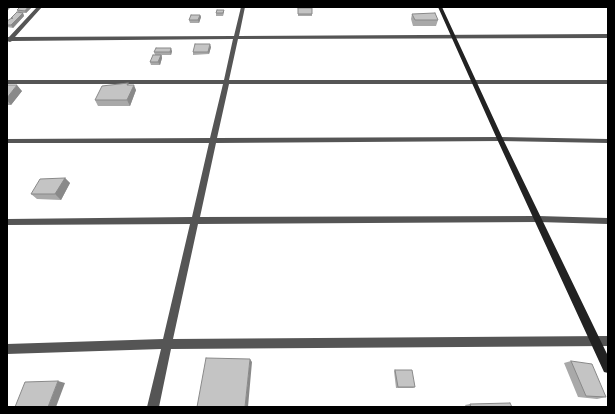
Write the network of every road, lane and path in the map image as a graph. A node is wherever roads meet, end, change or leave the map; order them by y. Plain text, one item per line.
1 (40, 7) edge
2 (244, 7) edge
3 (440, 7) edge
4 (608, 36) edge
5 (454, 37) junction
6 (9, 38) edge
7 (236, 38) junction
8 (7, 44) edge
9 (7, 82) edge
10 (227, 82) junction
11 (474, 82) junction
12 (608, 82) edge
13 (500, 139) junction
14 (214, 140) junction
15 (7, 141) edge
16 (608, 141) edge
17 (538, 219) junction
18 (195, 221) junction
19 (608, 221) edge
20 (7, 222) edge
21 (595, 341) junction
22 (608, 342) edge
23 (168, 344) junction
24 (7, 349) edge
25 (608, 368) edge
26 (154, 407) edge

1 - 6 street
2 - 7 street
3 - 5 street
4 - 5 street
5 - 7 street
5 - 11 street
6 - 7 street
6 - 8 street
7 - 10 street
9 - 10 street
10 - 11 street
10 - 14 street
11 - 12 street
11 - 13 street
13 - 14 street
13 - 16 street
13 - 17 street
14 - 15 street
14 - 18 street
17 - 18 street
17 - 19 street
17 - 21 street
18 - 20 street
18 - 23 street
21 - 22 street
21 - 23 street
21 - 25 street
23 - 24 street
23 - 26 street

